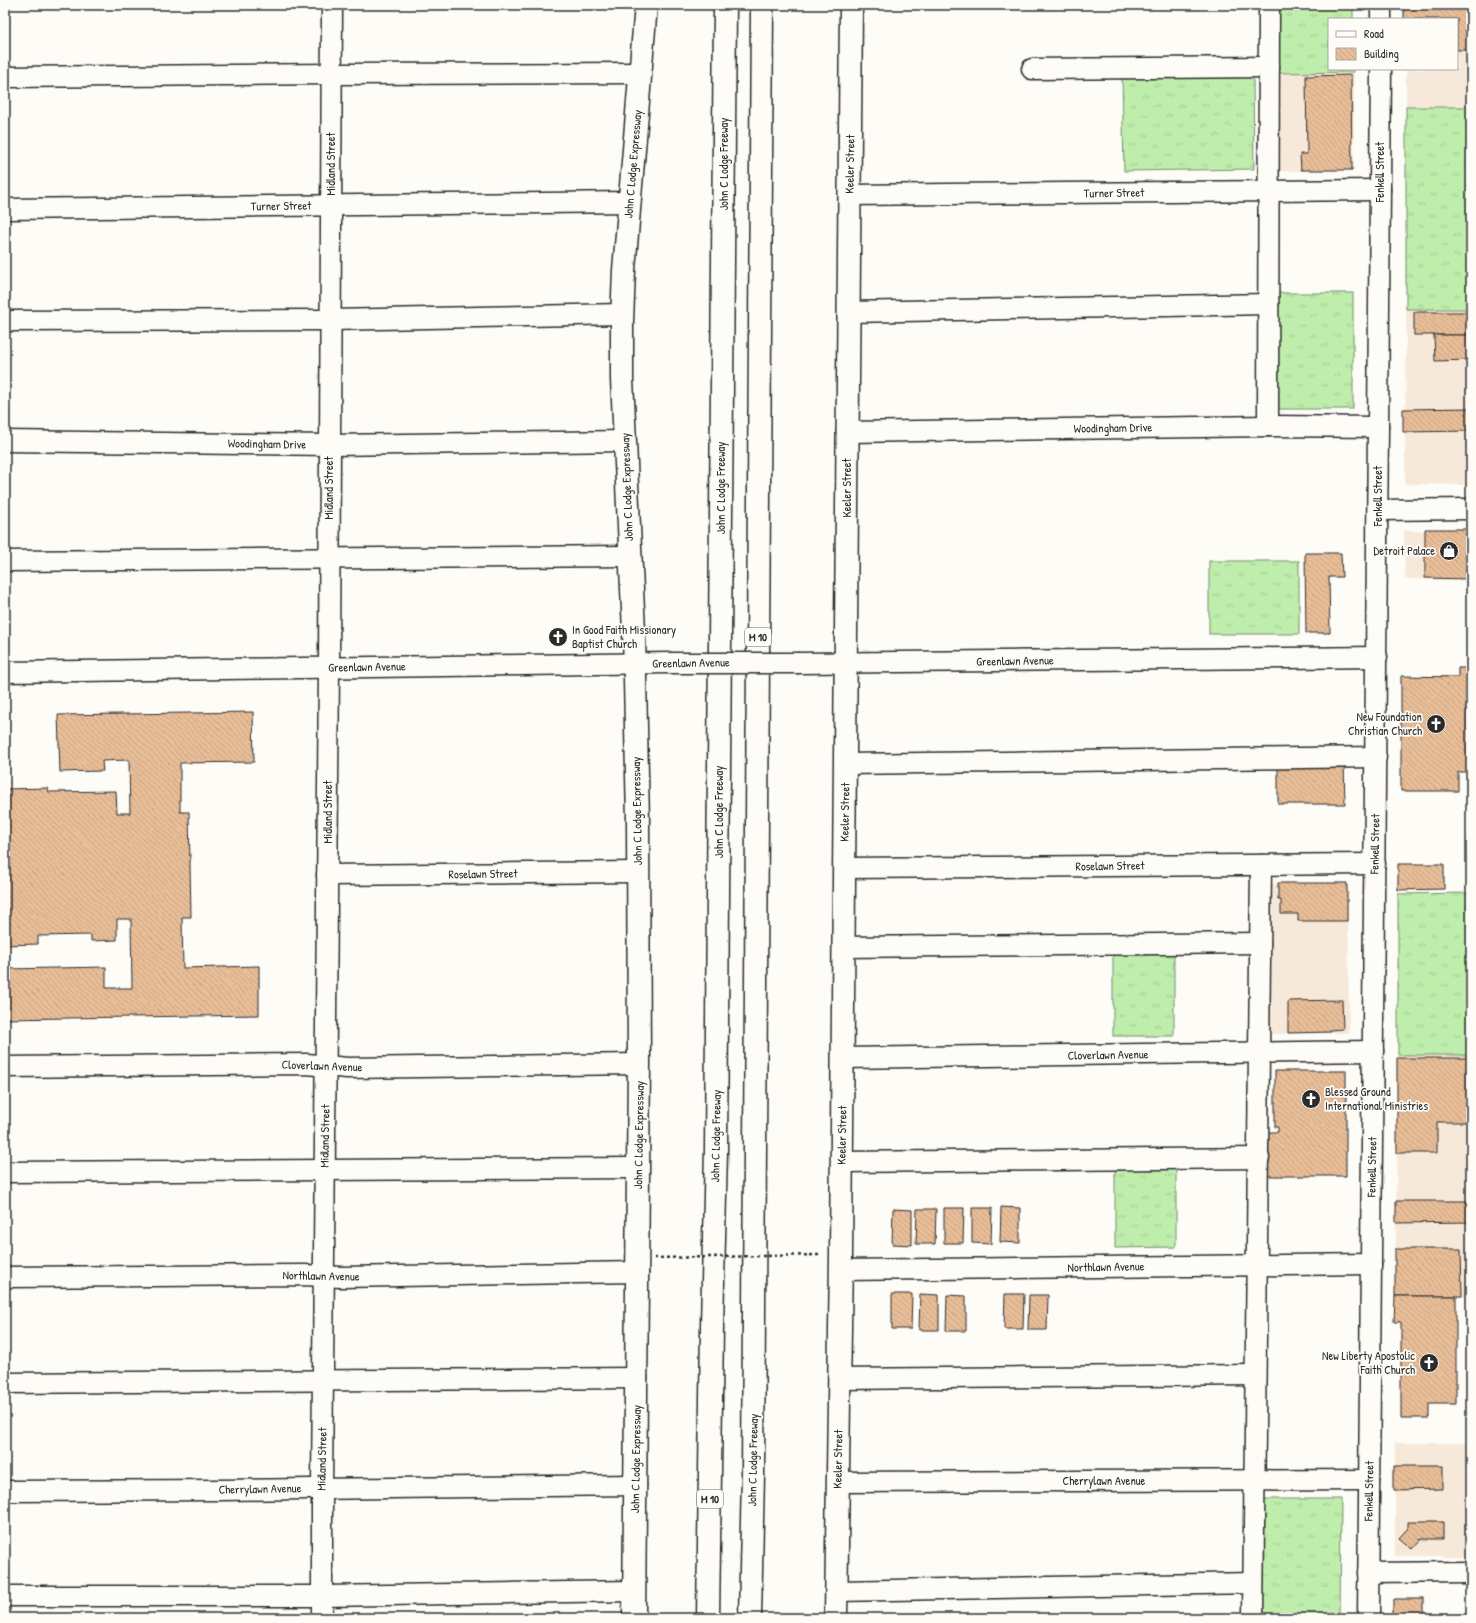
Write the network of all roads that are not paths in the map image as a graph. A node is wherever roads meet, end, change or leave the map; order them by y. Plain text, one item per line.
1 (332, 5) edge
2 (646, 5) edge
3 (725, 5) edge
4 (762, 5) edge
5 (851, 5) edge
6 (1269, 5) edge
7 (1381, 5) edge
8 (1381, 18) edge
9 (1269, 67) junction
10 (1032, 69) dead end
11 (1380, 70) edge
12 (640, 73) junction
13 (331, 74) junction
14 (5, 77) edge
15 (1380, 190) junction
16 (1269, 191) junction
17 (849, 195) junction
18 (629, 202) junction
19 (331, 206) junction
20 (5, 209) edge
21 (1268, 304) junction
22 (848, 312) junction
23 (622, 314) junction
24 (5, 320) edge
25 (330, 320) junction
26 (1268, 426) junction
27 (1378, 427) junction
28 (847, 432) junction
29 (5, 441) edge
30 (625, 441) junction
31 (330, 444) junction
32 (1471, 509) edge
33 (1378, 510) junction
34 (630, 556) junction
35 (329, 558) junction
36 (5, 561) edge
37 (1377, 658) junction
38 (846, 662) junction
39 (633, 664) junction
40 (329, 668) junction
41 (5, 672) edge
42 (1376, 757) junction
43 (845, 764) junction
44 (1261, 864) junction
45 (1375, 864) junction
46 (844, 868) junction
47 (638, 872) junction
48 (327, 875) junction
49 (1260, 943) junction
50 (843, 947) junction
51 (1373, 1051) junction
52 (1259, 1053) junction
53 (843, 1058) junction
54 (639, 1064) junction
55 (326, 1066) junction
56 (5, 1067) edge
57 (1259, 1158) junction
58 (842, 1162) junction
59 (638, 1168) junction
60 (324, 1170) junction
61 (5, 1172) edge
62 (1371, 1264) junction
63 (646, 1265) junction
64 (1257, 1266) junction
65 (841, 1270) junction
66 (5, 1276) edge
67 (324, 1277) junction
68 (1255, 1375) junction
69 (637, 1378) junction
70 (839, 1379) junction
71 (323, 1381) junction
72 (5, 1383) edge
73 (754, 1474) junction
74 (1369, 1480) junction
75 (1253, 1481) junction
76 (838, 1482) junction
77 (636, 1485) junction
78 (322, 1488) junction
79 (5, 1491) edge
80 (1471, 1572) edge
81 (1368, 1573) junction
82 (1253, 1583) junction
83 (634, 1591) junction
84 (836, 1591) junction
85 (5, 1596) edge
86 (323, 1596) junction
87 (322, 1618) edge
88 (634, 1618) edge
89 (708, 1618) edge
90 (750, 1618) edge
91 (765, 1618) edge
92 (836, 1618) edge
93 (1253, 1618) edge
94 (1368, 1618) edge

1 - 13 street, Midland Street
2 - 12 main road, John C Lodge Expressway
3 - 89 main road, John C Lodge Freeway / M 10
4 - 73 main road, John C Lodge Freeway / M 10
5 - 17 main road, Keeler Street
6 - 9 street
7 - 8 street
9 - 10 street
9 - 16 street
11 - 15 street, Fenkell Street
12 - 13 street
12 - 18 main road, John C Lodge Expressway
13 - 14 street
13 - 19 street, Midland Street
15 - 16 street, Turner Street
15 - 27 street, Fenkell Street
16 - 17 street, Turner Street
16 - 21 street
17 - 22 main road, Keeler Street
18 - 19 street, Turner Street
18 - 23 main road, John C Lodge Expressway
19 - 20 street, Turner Street
19 - 25 street, Midland Street
21 - 22 street
21 - 26 street
22 - 28 main road, Keeler Street
23 - 25 street
23 - 30 main road, John C Lodge Expressway
24 - 25 street
25 - 31 street, Midland Street
26 - 27 street, Woodingham Drive
26 - 28 street, Woodingham Drive
27 - 33 street, Fenkell Street
28 - 38 main road, Keeler Street
29 - 31 street, Woodingham Drive
30 - 31 street, Woodingham Drive
30 - 34 main road, John C Lodge Expressway
31 - 35 street, Midland Street
32 - 33 street
33 - 37 street, Fenkell Street
34 - 35 street
34 - 39 main road, John C Lodge Expressway
35 - 36 street
35 - 40 street, Midland Street
37 - 38 street, Greenlawn Avenue
37 - 42 street, Fenkell Street
38 - 39 street, Greenlawn Avenue, bridge
38 - 43 main road, Keeler Street
39 - 40 street, Greenlawn Avenue
39 - 47 main road, John C Lodge Expressway
40 - 41 street, Greenlawn Avenue
40 - 48 street, Midland Street
42 - 43 street
42 - 45 street, Fenkell Street
43 - 46 main road, Keeler Street
44 - 45 street, Roselawn Street
44 - 46 street, Roselawn Street
44 - 49 street
45 - 51 street, Fenkell Street
46 - 50 main road, Keeler Street
47 - 48 street, Roselawn Street
47 - 54 main road, John C Lodge Expressway
48 - 55 street, Midland Street
49 - 50 street
49 - 52 street
50 - 53 main road, Keeler Street
51 - 52 street, Cloverlawn Avenue
51 - 62 street, Fenkell Street
52 - 53 street, Cloverlawn Avenue
52 - 57 street
53 - 58 main road, Keeler Street
54 - 55 street, Cloverlawn Avenue
54 - 59 main road, John C Lodge Expressway
55 - 56 street, Cloverlawn Avenue
55 - 60 street, Midland Street
57 - 58 street
57 - 64 street
58 - 65 main road, Keeler Street
59 - 60 street
59 - 63 main road, John C Lodge Expressway
60 - 61 street
60 - 67 street, Midland Street
62 - 64 street, Northlawn Avenue
62 - 74 street, Fenkell Street
63 - 67 street, Northlawn Avenue
63 - 69 main road, John C Lodge Expressway
64 - 65 street, Northlawn Avenue
64 - 68 street
65 - 70 main road, Keeler Street
66 - 67 street, Northlawn Avenue
67 - 71 street, Midland Street
68 - 70 street
68 - 75 street
69 - 71 street
69 - 77 main road, John C Lodge Expressway
70 - 76 main road, Keeler Street
71 - 72 street
71 - 78 street, Midland Street
73 - 90 main road, John C Lodge Freeway / M 10
73 - 91 main road
74 - 75 street, Cherrylawn Avenue
74 - 81 street, Fenkell Street
75 - 76 street, Cherrylawn Avenue
75 - 82 street
76 - 84 main road, Keeler Street
77 - 78 street, Cherrylawn Avenue
77 - 83 main road, John C Lodge Expressway
78 - 79 street, Cherrylawn Avenue
78 - 86 street, Midland Street
80 - 81 street
81 - 94 street, Fenkell Street
82 - 84 street
82 - 93 street
83 - 86 street
83 - 88 main road, John C Lodge Expressway
84 - 92 main road, Keeler Street
85 - 86 street
86 - 87 street, Midland Street

